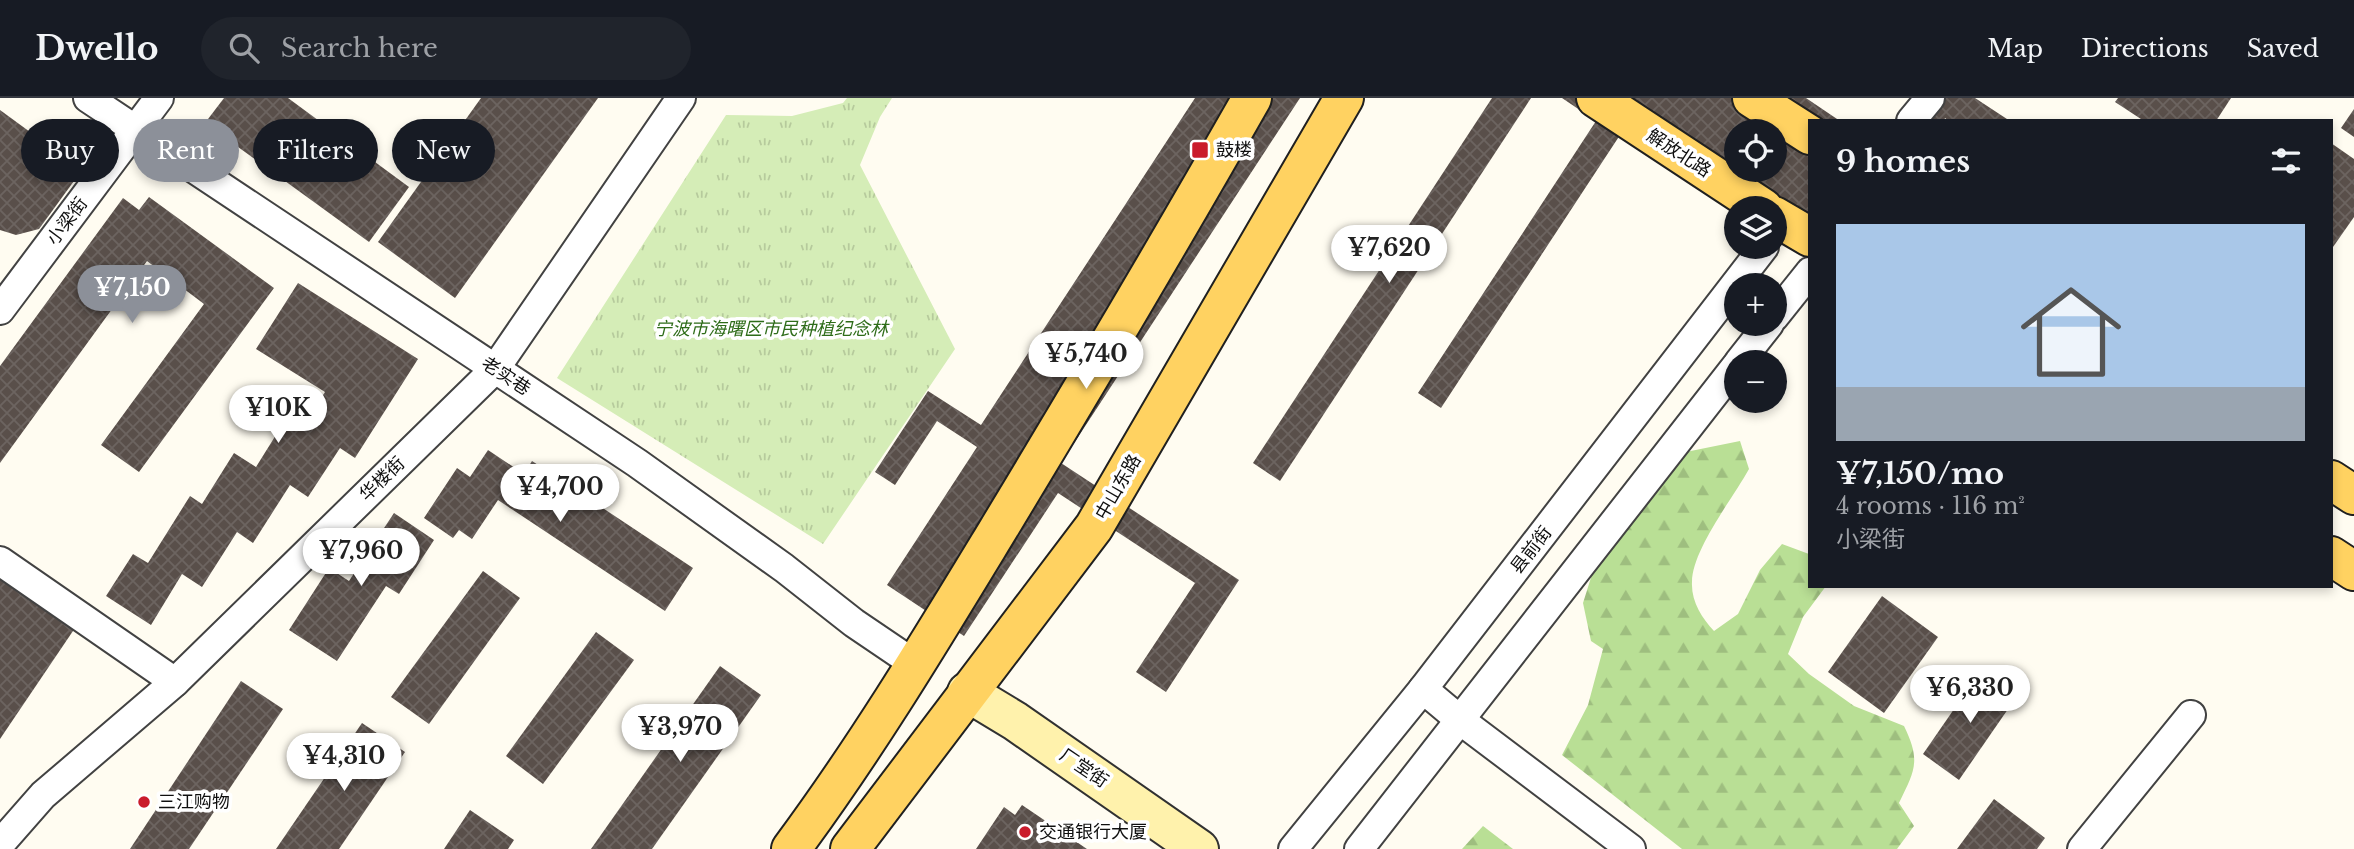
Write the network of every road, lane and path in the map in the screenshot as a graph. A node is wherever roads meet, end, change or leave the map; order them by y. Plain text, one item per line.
1 (88, 98) edge
2 (159, 98) edge
3 (681, 98) edge
4 (1252, 98) edge
5 (1345, 98) edge
6 (1595, 98) edge
7 (1752, 98) edge
8 (1930, 98) edge
9 (144, 119) edge
10 (1913, 119) edge
11 (133, 128) edge
12 (133, 134) edge
13 (1808, 134) edge
14 (214, 182) edge
15 (1734, 196) edge
16 (1753, 259) edge
17 (1808, 274) edge
18 (1787, 301) edge
19 (0, 310) edge
20 (1759, 336) edge
21 (1748, 350) edge
22 (495, 369) junction
23 (1724, 381) edge
24 (2333, 481) edge
25 (2354, 495) edge
26 (2333, 557) edge
27 (0, 561) edge
28 (2354, 571) edge
29 (916, 665) junction
30 (175, 682) junction
31 (1423, 689) junction
32 (967, 692) junction
33 (2191, 715) dead end
34 (1460, 720) junction
35 (0, 844) edge
36 (791, 849) edge
37 (850, 849) edge
38 (1199, 849) edge
39 (1293, 849) edge
40 (1359, 849) edge
41 (1631, 849) edge
42 (2082, 849) edge

1 - 11 street, 老实巷
2 - 9 street, 小梁街
3 - 22 street, 华楼街
4 - 29 main road
5 - 32 main road, 中山东路
6 - 15 main road, 解放北路
7 - 13 main road
8 - 10 street
12 - 19 street, 小梁街
14 - 22 street, 老实巷
16 - 31 street, 县前街
17 - 18 street
20 - 21 street
22 - 29 street, 老实巷
22 - 30 street, 华楼街
23 - 34 street
24 - 25 main road
26 - 28 main road
27 - 30 street
29 - 36 main road
30 - 35 street, 华楼街
31 - 34 street
31 - 39 street, 县前街
32 - 37 main road, 中山东路
32 - 38 street, 厂堂街
33 - 42 street
34 - 40 street
34 - 41 street

